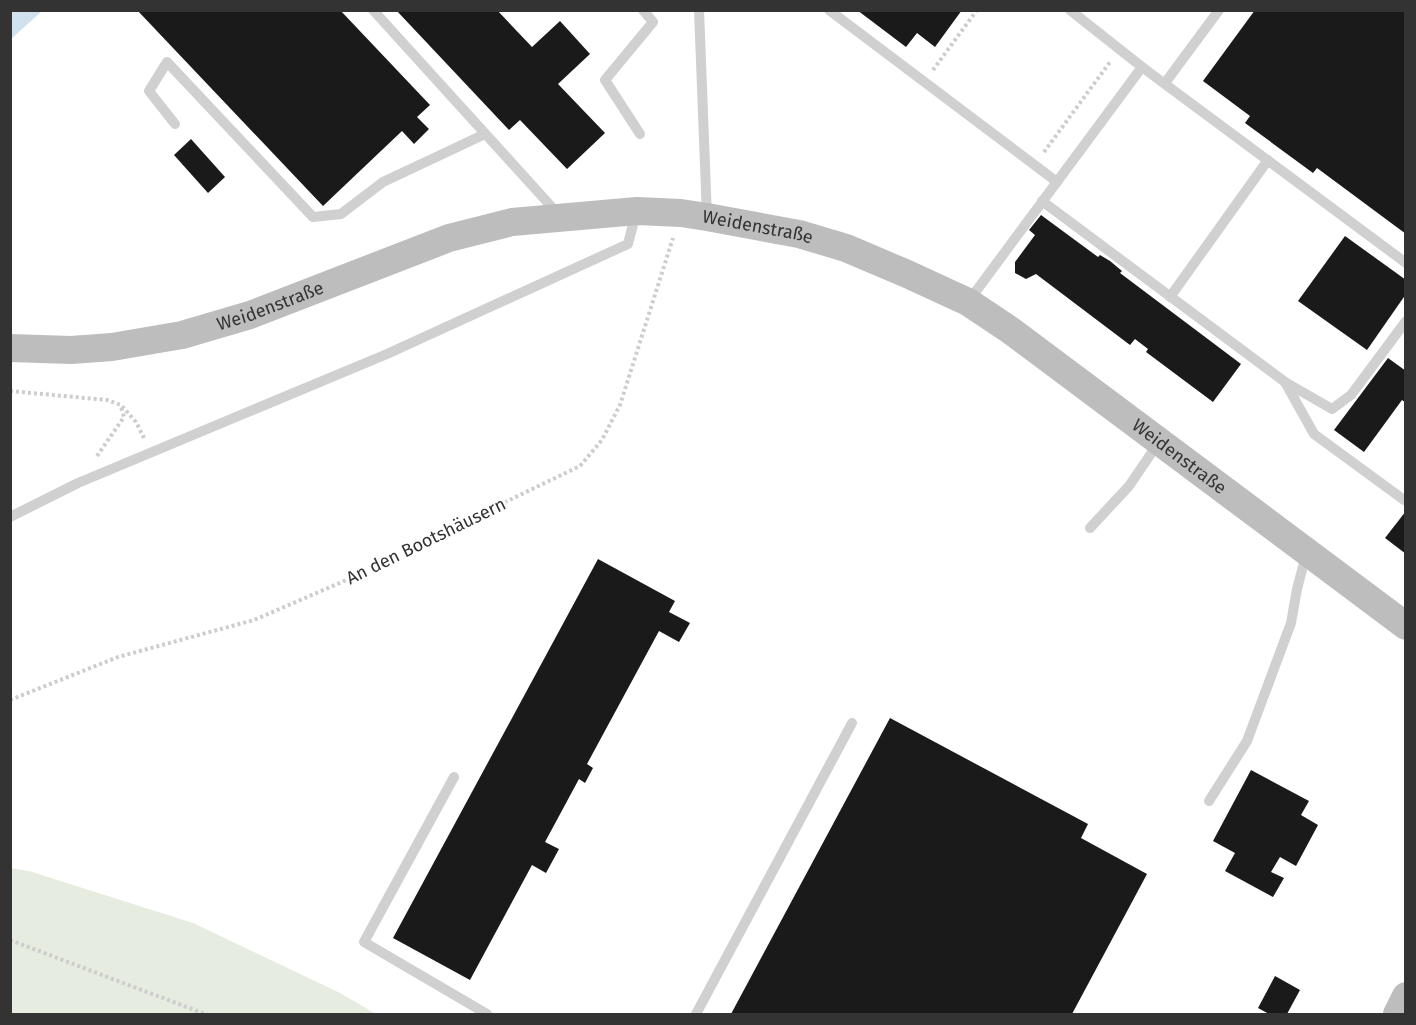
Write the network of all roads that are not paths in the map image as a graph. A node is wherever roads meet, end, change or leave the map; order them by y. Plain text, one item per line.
1 (373, 10) edge
2 (643, 10) edge
3 (699, 10) edge
4 (829, 10) edge
5 (1070, 10) edge
6 (1219, 10) edge
7 (1142, 67) junction
8 (1165, 83) junction
9 (175, 124) dead end
10 (485, 134) junction
11 (640, 134) dead end
12 (1268, 160) junction
13 (1057, 182) junction
14 (1042, 201) junction
15 (637, 211) junction
16 (694, 215) junction
17 (561, 218) junction
18 (1406, 263) edge
19 (1170, 297) junction
20 (968, 302) junction
21 (1406, 321) edge
22 (10, 348) edge
23 (1285, 382) junction
24 (1160, 442) junction
25 (1404, 500) edge
26 (10, 516) edge
27 (1090, 528) dead end
28 (1307, 552) junction
29 (1406, 626) edge
30 (852, 723) dead end
31 (454, 777) dead end
32 (1209, 801) dead end
33 (1406, 996) edge
34 (487, 1014) edge
35 (696, 1014) edge
36 (1397, 1014) edge

1 - 10 lane
2 - 11 lane
3 - 16 lane
4 - 13 lane
5 - 7 lane
6 - 8 lane
7 - 8 lane
7 - 13 lane
8 - 12 lane
9 - 10 lane
10 - 17 lane
12 - 18 lane
12 - 19 lane
13 - 14 lane
14 - 19 lane
14 - 20 lane
15 - 16 street, Weidenstraße
15 - 17 street, Weidenstraße
15 - 26 lane
16 - 20 street, Weidenstraße
17 - 22 street, Weidenstraße
19 - 23 lane
20 - 24 street, Weidenstraße
21 - 23 lane
23 - 25 lane
24 - 27 lane
24 - 28 street, Weidenstraße
28 - 29 street, Weidenstraße
28 - 32 lane
30 - 35 lane
31 - 34 lane
33 - 36 street

